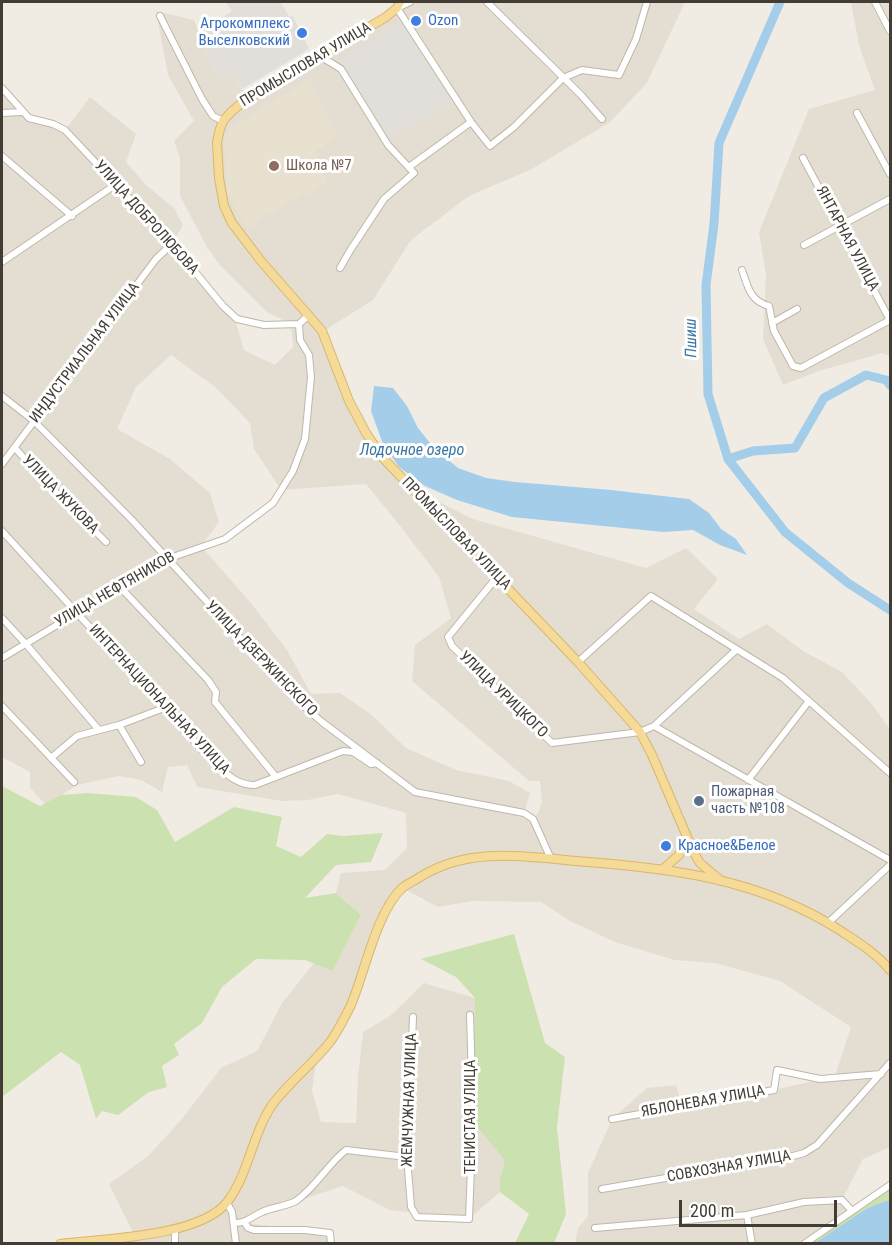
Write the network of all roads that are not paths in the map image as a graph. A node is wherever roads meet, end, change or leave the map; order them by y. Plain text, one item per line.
1 (410, 2) edge
2 (487, 2) edge
3 (647, 2) edge
4 (875, 2) edge
5 (398, 5) edge
6 (160, 16) dead end
7 (891, 31) edge
8 (320, 56) junction
9 (563, 78) junction
10 (2, 88) edge
11 (22, 112) junction
12 (2, 113) edge
13 (857, 113) dead end
14 (602, 119) dead end
15 (223, 121) junction
16 (471, 122) junction
17 (2, 156) edge
18 (803, 158) dead end
19 (412, 170) junction
20 (891, 174) edge
21 (115, 185) junction
22 (891, 199) edge
23 (72, 216) junction
24 (840, 225) junction
25 (172, 244) junction
26 (804, 245) dead end
27 (2, 262) edge
28 (340, 268) dead end
29 (742, 270) dead end
30 (797, 309) dead end
31 (309, 315) junction
32 (890, 320) edge
33 (772, 323) junction
34 (299, 324) junction
35 (2, 396) edge
36 (34, 421) junction
37 (15, 448) junction
38 (2, 464) edge
39 (2, 531) edge
40 (106, 542) dead end
41 (167, 559) junction
42 (497, 577) junction
43 (119, 586) junction
44 (76, 612) junction
45 (2, 618) edge
46 (25, 643) junction
47 (736, 650) junction
48 (2, 658) edge
49 (578, 662) junction
50 (809, 701) junction
51 (2, 706) edge
52 (164, 708) junction
53 (119, 725) junction
54 (654, 726) junction
55 (99, 730) junction
56 (640, 732) junction
57 (51, 758) junction
58 (141, 762) dead end
59 (377, 763) junction
60 (891, 773) edge
61 (276, 777) junction
62 (748, 780) junction
63 (74, 782) dead end
64 (687, 837) junction
65 (551, 859) junction
66 (891, 862) edge
67 (663, 869) junction
68 (719, 879) junction
69 (828, 923) junction
70 (891, 970) edge
71 (470, 1015) dead end
72 (413, 1017) dead end
73 (891, 1063) edge
74 (881, 1074) junction
75 (612, 1119) dead end
76 (407, 1157) junction
77 (891, 1185) edge
78 (602, 1189) dead end
79 (227, 1203) junction
80 (852, 1211) junction
81 (747, 1215) junction
82 (417, 1217) joint
83 (234, 1223) junction
84 (245, 1223) junction
85 (595, 1228) dead end
86 (175, 1229) junction
87 (60, 1244) edge
88 (175, 1244) edge
89 (236, 1244) edge
90 (331, 1244) edge
91 (752, 1244) edge
92 (804, 1244) edge

1 - 5 street
2 - 9 street
3 - 9 street
4 - 7 street
5 - 8 main road, ПРОМЫСЛОВАЯ УЛИЦА
5 - 16 street
6 - 15 street
8 - 15 main road, ПРОМЫСЛОВАЯ УЛИЦА
8 - 19 street
9 - 14 street
9 - 16 street
10 - 11 street, УЛИЦА ДОБРОЛЮБОВА
11 - 12 street
11 - 21 street, УЛИЦА ДОБРОЛЮБОВА
13 - 20 street
15 - 31 main road, ПРОМЫСЛОВАЯ УЛИЦА
16 - 19 street
17 - 23 street
18 - 24 street, ЯНТАРНАЯ УЛИЦА
19 - 28 street
21 - 23 street
21 - 25 street, УЛИЦА ДОБРОЛЮБОВА
22 - 24 street
23 - 27 street
24 - 26 street
24 - 32 street, ЯНТАРНАЯ УЛИЦА
25 - 34 street, УЛИЦА ДОБРОЛЮБОВА
25 - 36 street, ИНДУСТРИАЛЬНАЯ УЛИЦА
29 - 33 street
30 - 33 street
31 - 34 street
31 - 42 main road, ПРОМЫСЛОВАЯ УЛИЦА
32 - 33 street
34 - 41 street, УЛИЦА НЕФТЯНИКОВ
35 - 36 street, УЛИЦА ДЗЕРЖИНСКОГО
36 - 37 street, ИНДУСТРИАЛЬНАЯ УЛИЦА
36 - 41 street, УЛИЦА ДЗЕРЖИНСКОГО
37 - 38 street, ИНДУСТРИАЛЬНАЯ УЛИЦА
37 - 40 street, УЛИЦА ЖУКОВА
39 - 44 street, ИНТЕРНАЦИОНАЛЬНАЯ УЛИЦА
41 - 43 street, УЛИЦА НЕФТЯНИКОВ
41 - 59 street, УЛИЦА ДЗЕРЖИНСКОГО
42 - 49 main road, ПРОМЫСЛОВАЯ УЛИЦА
42 - 56 street, УЛИЦА УРИЦКОГО
43 - 44 street, УЛИЦА НЕФТЯНИКОВ
43 - 61 street
44 - 46 street, УЛИЦА НЕФТЯНИКОВ
44 - 52 street, ИНТЕРНАЦИОНАЛЬНАЯ УЛИЦА
45 - 46 street
46 - 48 street, УЛИЦА НЕФТЯНИКОВ
46 - 55 street
47 - 49 street
47 - 50 street
47 - 54 street
49 - 56 main road, ПРОМЫСЛОВАЯ УЛИЦА
50 - 60 street
50 - 62 street
51 - 57 street
52 - 53 street
52 - 61 street, ИНТЕРНАЦИОНАЛЬНАЯ УЛИЦА
53 - 55 street
53 - 58 street
54 - 56 street
54 - 62 street
55 - 57 street
56 - 64 main road, ПРОМЫСЛОВАЯ УЛИЦА
57 - 63 street
59 - 61 street
59 - 65 street, УЛИЦА ДЗЕРЖИНСКОГО
62 - 66 street
64 - 67 main road
64 - 68 main road, ПРОМЫСЛОВАЯ УЛИЦА
65 - 67 main road
65 - 79 main road
66 - 69 street
67 - 68 main road
68 - 69 main road
69 - 70 main road
71 - 82 street, ТЕНИСТАЯ УЛИЦА
72 - 76 street, ЖЕМЧУЖНАЯ УЛИЦА
73 - 74 street, СОВХОЗНАЯ УЛИЦА
74 - 75 street, ЯБЛОНЕВАЯ УЛИЦА
74 - 78 street, СОВХОЗНАЯ УЛИЦА
76 - 82 street, ЖЕМЧУЖНАЯ УЛИЦА
76 - 84 street
77 - 80 street
79 - 83 street
79 - 86 main road
80 - 81 street
80 - 92 street
81 - 85 street
81 - 91 street
83 - 84 street
83 - 89 street
84 - 90 street
86 - 87 main road
86 - 88 street

